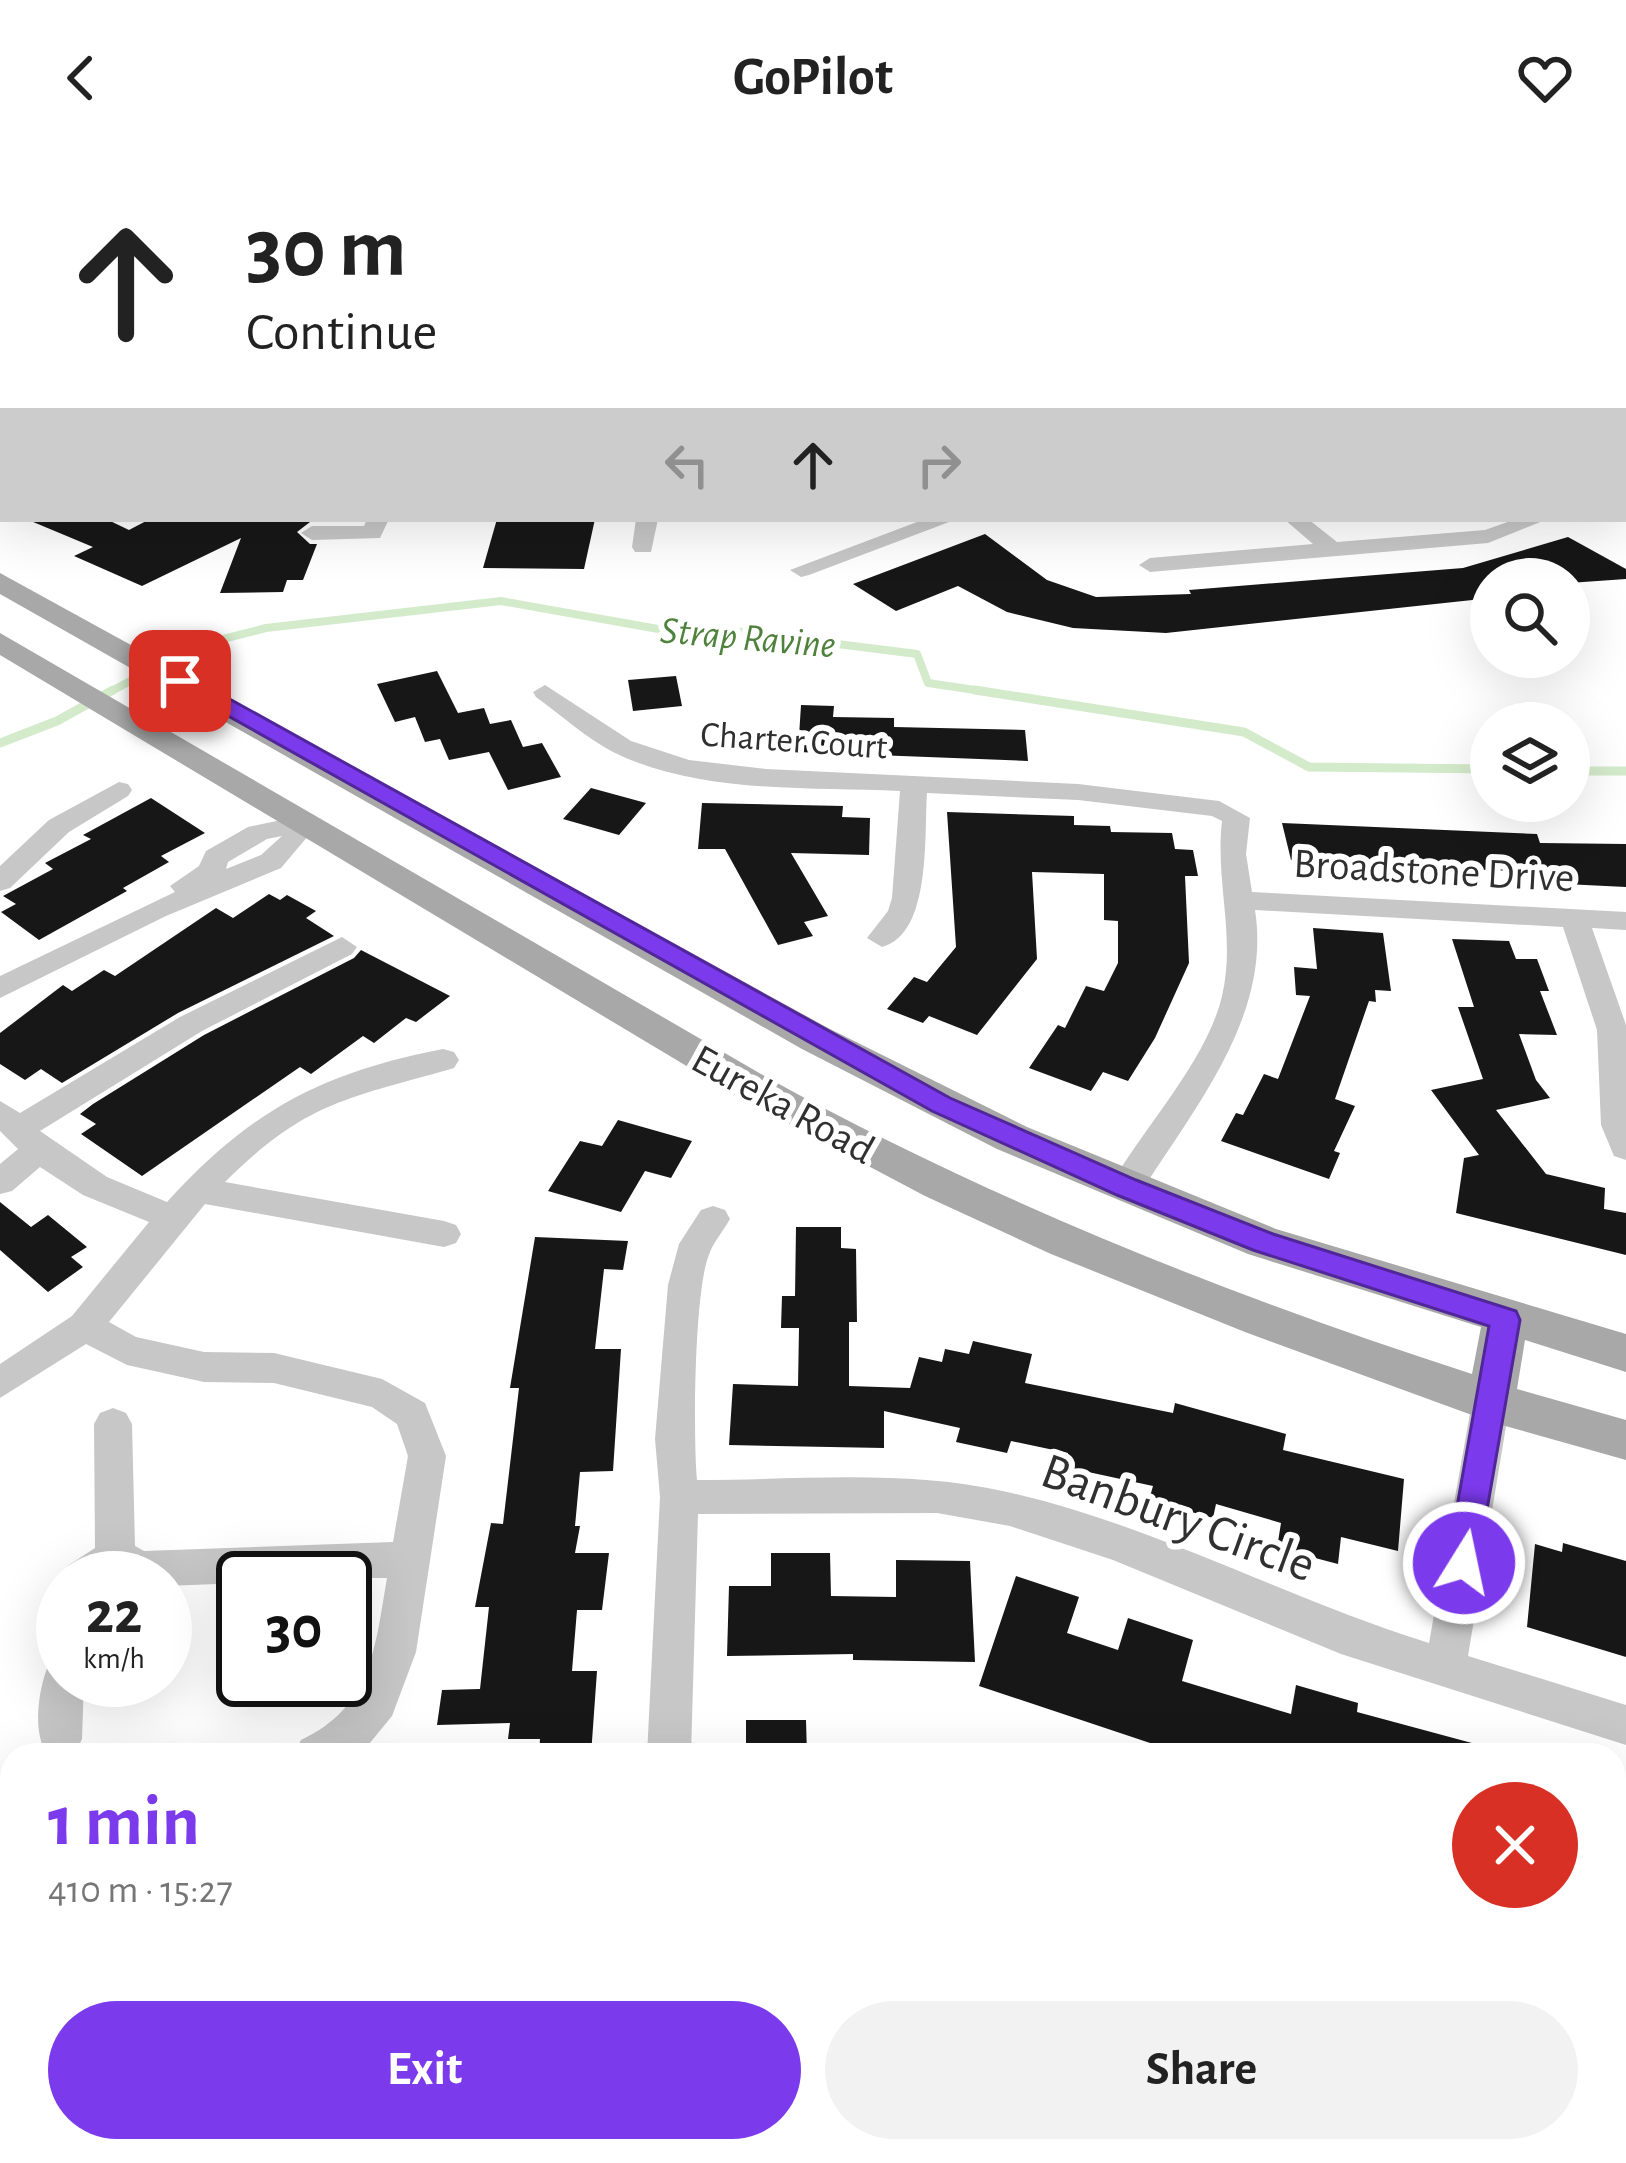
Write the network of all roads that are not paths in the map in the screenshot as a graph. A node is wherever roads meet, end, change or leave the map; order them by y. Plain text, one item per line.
1 (377, 522) edge
2 (647, 522) edge
3 (937, 522) edge
4 (1299, 522) edge
5 (1529, 522) edge
6 (312, 533) dead end
7 (643, 547) dead end
8 (1332, 549) junction
9 (1150, 565) dead end
10 (801, 570) dead end
11 (0, 582) edge
12 (0, 643) edge
13 (544, 692) dead end
14 (126, 717) junction
15 (350, 776) junction
16 (914, 784) junction
17 (119, 790) dead end
18 (305, 823) junction
19 (0, 882) edge
20 (1238, 900) junction
21 (571, 901) junction
22 (1574, 919) junction
23 (1626, 921) edge
24 (881, 938) dead end
25 (342, 946) dead end
26 (4, 978) edge
27 (443, 1060) dead end
28 (20, 1130) edge
29 (1626, 1148) edge
30 (0, 1182) edge
31 (1126, 1188) junction
32 (197, 1190) junction
33 (172, 1219) junction
34 (712, 1220) dead end
35 (445, 1234) dead end
36 (1505, 1320) junction
37 (85, 1326) junction
38 (1626, 1353) edge
39 (0, 1383) edge
40 (1491, 1402) junction
41 (113, 1424) dead end
42 (1626, 1439) edge
43 (679, 1497) junction
44 (101, 1551) edge
45 (410, 1559) junction
46 (192, 1567) edge
47 (1445, 1670) junction
48 (62, 1707) edge
49 (1626, 1725) edge
50 (60, 1739) dead end
51 (341, 1743) edge
52 (669, 1743) edge

1 - 6 street
2 - 7 street
3 - 10 street
4 - 8 street
5 - 8 street
8 - 9 street
11 - 15 main road, Eureka Road
12 - 14 main road, Eureka Road
13 - 16 street, Charter Court
14 - 15 main road
14 - 18 main road, Eureka Road
15 - 21 main road, Eureka Road
16 - 20 street, Charter Court
16 - 24 street
17 - 19 street
18 - 21 main road
18 - 26 street
18 - 40 main road, Eureka Road
20 - 22 street, Broadstone Drive
20 - 31 street
21 - 31 main road, Eureka Road
22 - 23 street, Broadstone Drive
22 - 29 street
25 - 28 street
27 - 32 street
28 - 30 street
28 - 33 street
31 - 36 main road, Eureka Road
32 - 33 street
32 - 35 street
33 - 37 street
34 - 43 street
36 - 38 main road, Eureka Road
36 - 40 main road
37 - 39 street
37 - 45 street
40 - 42 main road, Eureka Road
40 - 47 street
41 - 44 street
43 - 47 street, Banbury Circle
43 - 52 street
45 - 46 street
45 - 51 street
47 - 49 street, Banbury Circle
48 - 50 street

